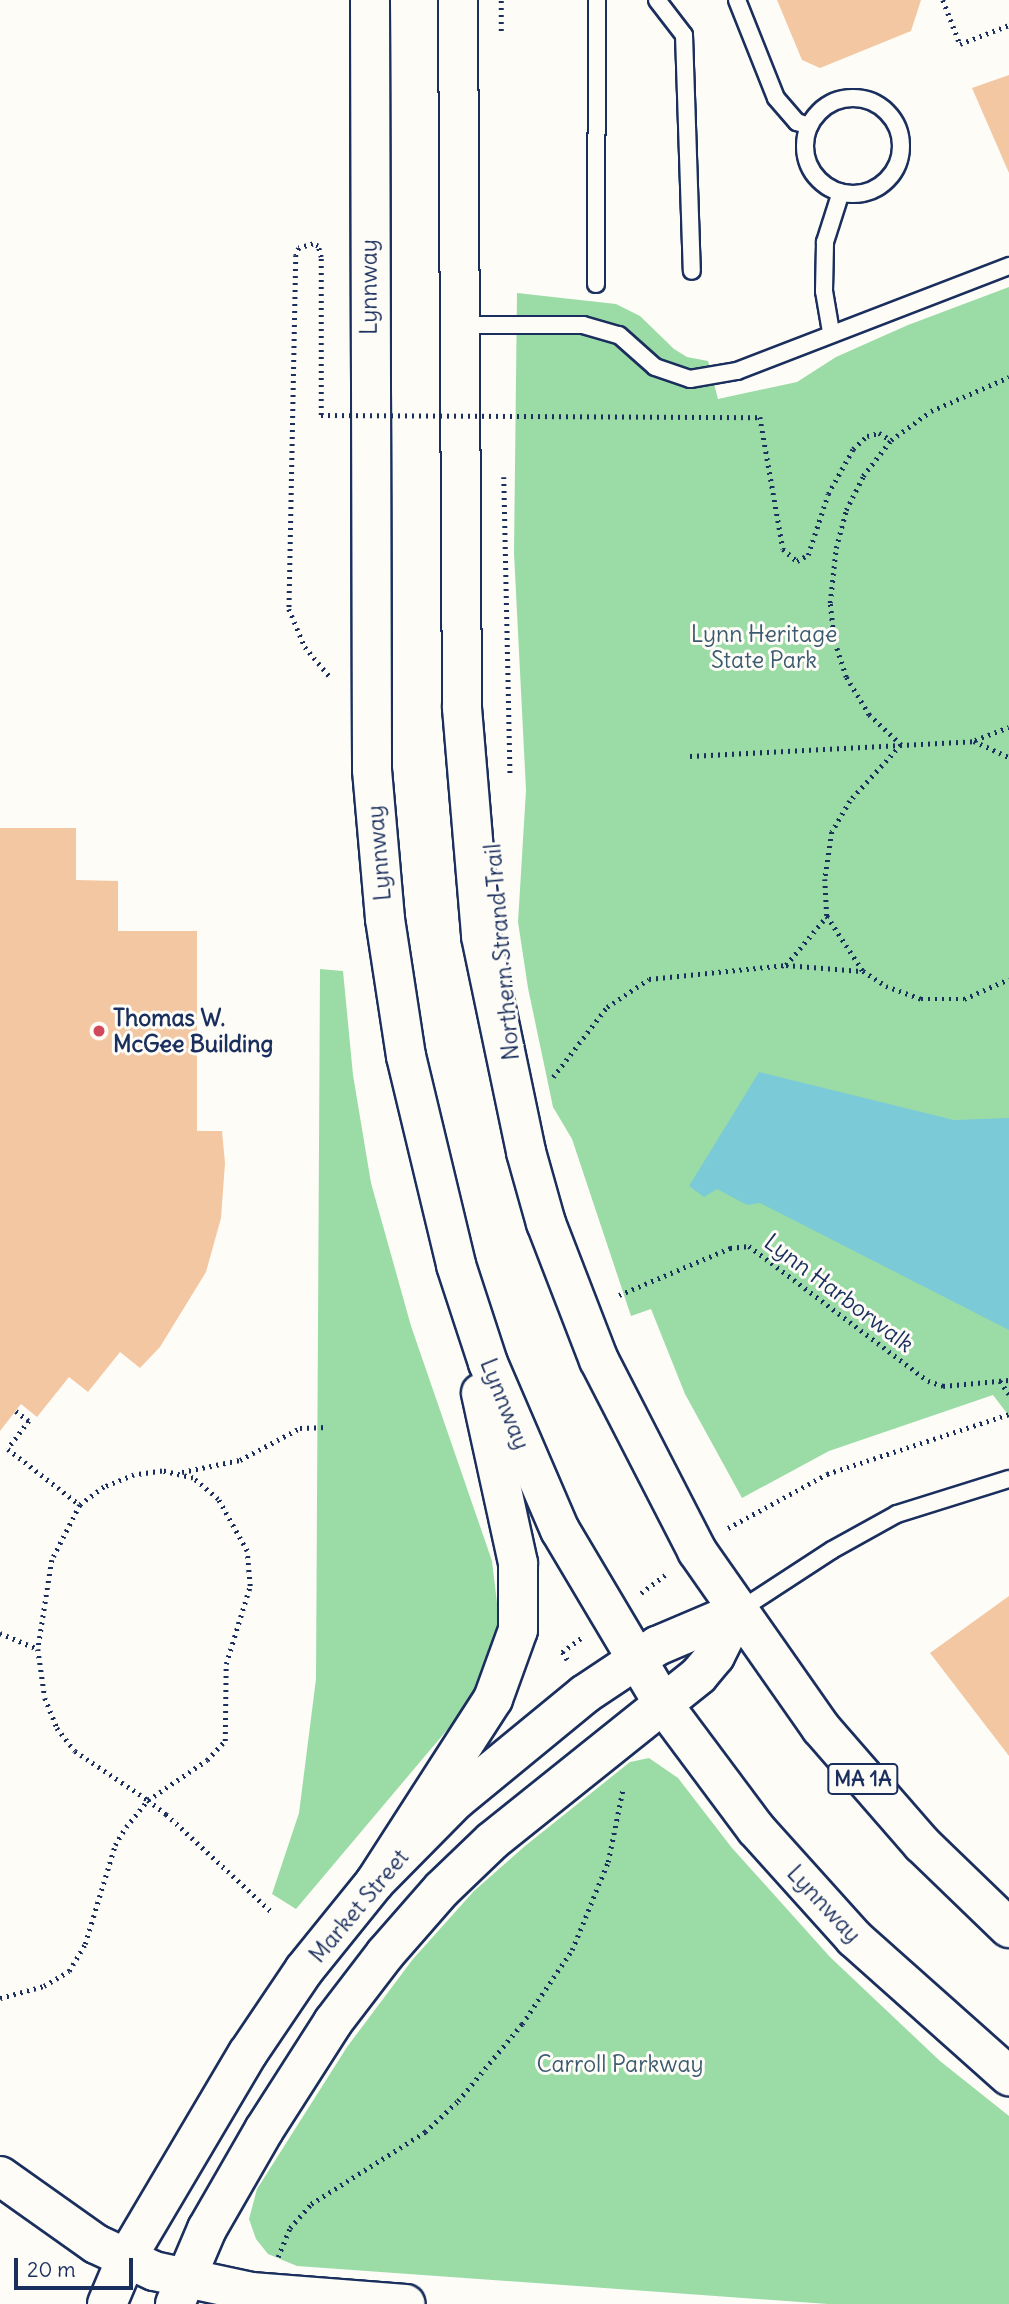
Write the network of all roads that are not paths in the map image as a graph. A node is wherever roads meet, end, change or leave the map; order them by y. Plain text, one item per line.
1 (370, 0) edge
2 (458, 0) edge
3 (597, 0) edge
4 (657, 0) edge
5 (737, 0) edge
6 (809, 126) junction
7 (841, 192) junction
8 (1009, 266) edge
9 (692, 271) dead end
10 (596, 284) dead end
11 (457, 325) junction
12 (831, 332) junction
13 (442, 1217) junction
14 (1009, 1479) edge
15 (737, 1612) junction
16 (634, 1659) junction
17 (664, 1707) junction
18 (375, 1882) junction
19 (1009, 1928) edge
20 (1009, 2076) edge
21 (0, 2176) edge
22 (126, 2259) junction
23 (179, 2292) edge
24 (107, 2304) edge
25 (406, 2304) edge

1 - 13 main road, Lynnway
2 - 11 main road
3 - 10 lane
4 - 9 lane
5 - 6 lane
6 - 7 lane
6 - 7 lane
7 - 12 lane
8 - 12 lane
11 - 12 lane
11 - 15 main road
13 - 16 main road, Lynnway
13 - 18 main road
14 - 15 lane
15 - 16 main road
15 - 17 main road
15 - 19 main road, MA 1A
16 - 17 main road, Lynnway
16 - 18 main road, Market Street
17 - 20 main road, Lynnway
17 - 23 main road
18 - 22 main road, Market Street
21 - 22 main road
22 - 23 main road
22 - 24 main road
23 - 25 main road

